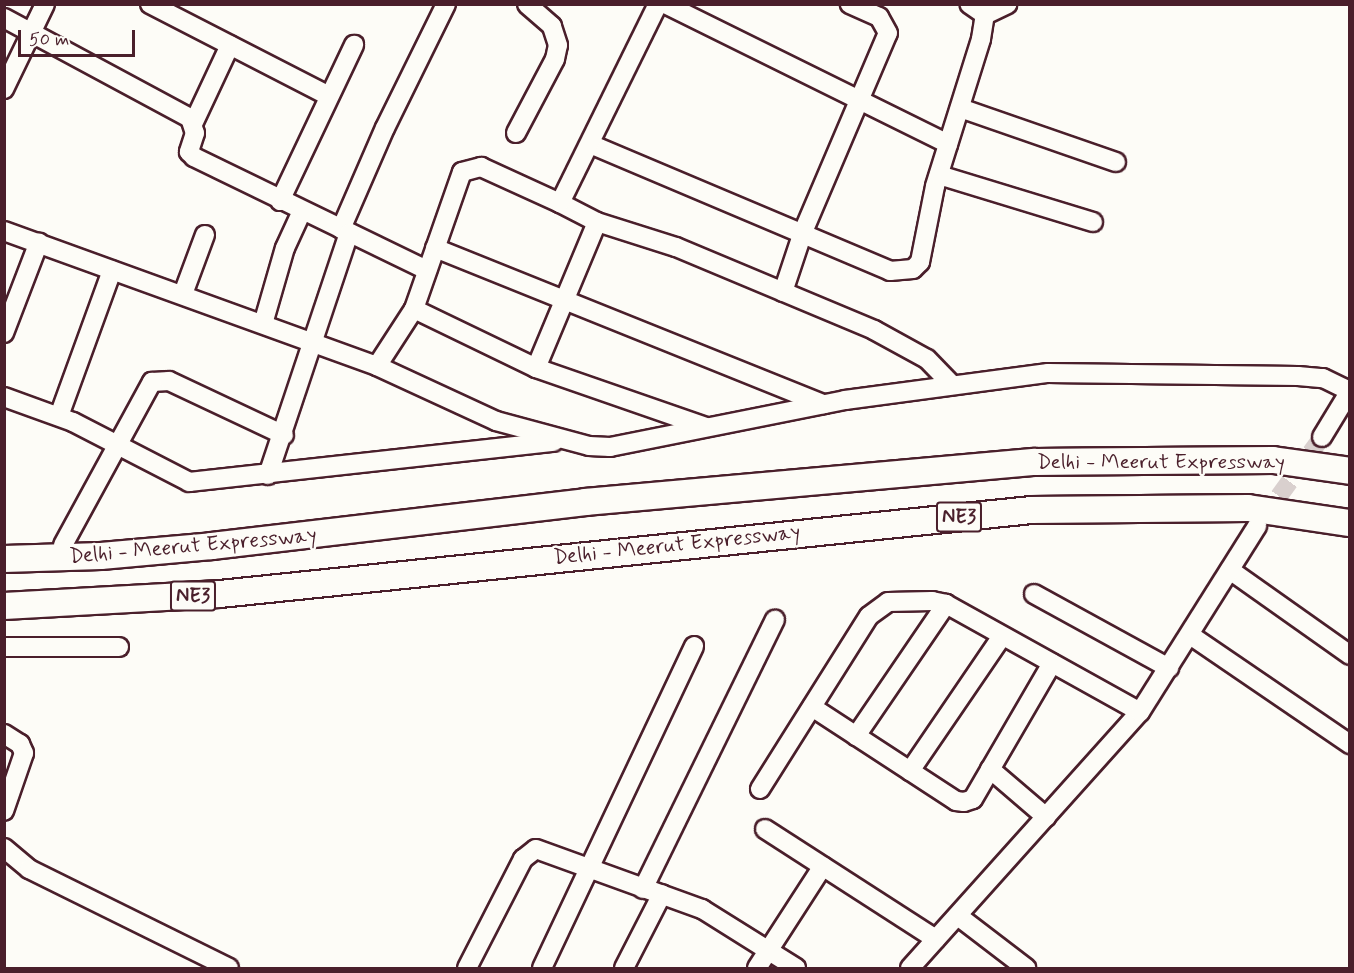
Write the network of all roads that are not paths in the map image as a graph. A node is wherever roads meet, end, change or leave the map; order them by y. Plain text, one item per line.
1 (45, 4) edge
2 (150, 4) edge
3 (447, 4) edge
4 (527, 4) edge
5 (658, 4) edge
6 (665, 4) edge
7 (850, 4) edge
8 (969, 4) edge
9 (1008, 4) edge
10 (986, 15) junction
11 (4, 18) edge
12 (32, 32) junction
13 (230, 45) junction
14 (354, 45) dead end
15 (4, 89) edge
16 (328, 96) junction
17 (861, 99) junction
18 (960, 108) junction
19 (193, 124) junction
20 (516, 133) dead end
21 (590, 144) junction
22 (948, 144) junction
23 (1116, 162) dead end
24 (939, 175) junction
25 (280, 201) junction
26 (560, 203) junction
27 (302, 211) junction
28 (597, 222) junction
29 (1093, 222) dead end
30 (4, 231) edge
31 (345, 231) junction
32 (803, 232) junction
33 (205, 235) dead end
34 (39, 242) junction
35 (435, 248) junction
36 (112, 270) junction
37 (427, 270) junction
38 (783, 292) junction
39 (183, 294) junction
40 (567, 298) junction
41 (414, 309) junction
42 (262, 324) junction
43 (4, 333) edge
44 (315, 343) junction
45 (377, 366) junction
46 (536, 368) junction
47 (952, 385) junction
48 (1350, 391) edge
49 (4, 397) edge
50 (824, 404) junction
51 (59, 416) junction
52 (706, 427) junction
53 (284, 435) junction
54 (1322, 437) tunnel mouth
55 (560, 441) junction
56 (118, 447) junction
57 (1350, 471) edge
58 (268, 475) junction
59 (1350, 523) edge
60 (1257, 526) tunnel mouth
61 (63, 545) dead end
62 (4, 559) edge
63 (1230, 570) junction
64 (1034, 594) dead end
65 (946, 604) junction
66 (4, 606) edge
67 (775, 620) dead end
68 (1190, 635) junction
69 (1002, 636) junction
70 (694, 646) dead end
71 (4, 647) edge
72 (119, 647) dead end
73 (1350, 656) edge
74 (1052, 663) junction
75 (1168, 669) junction
76 (812, 707) junction
77 (1140, 712) junction
78 (4, 734) edge
79 (856, 736) junction
80 (1350, 744) edge
81 (990, 769) junction
82 (910, 771) junction
83 (760, 789) dead end
84 (4, 811) edge
85 (1046, 817) junction
86 (765, 829) dead end
87 (4, 848) edge
88 (823, 866) junction
89 (589, 870) junction
90 (643, 890) junction
91 (662, 894) junction
92 (958, 915) junction
93 (936, 939) junction
94 (769, 951) junction
95 (229, 969) edge
96 (467, 969) edge
97 (542, 969) edge
98 (624, 969) edge
99 (757, 969) edge
100 (796, 969) edge
101 (910, 969) edge
102 (1026, 969) edge

1 - 12 street
2 - 13 street
3 - 31 street
4 - 20 street
5 - 21 street
6 - 17 street
7 - 17 street
8 - 10 street
9 - 10 street
10 - 18 street
11 - 12 street
12 - 15 street
12 - 19 street
13 - 16 street
13 - 19 street
14 - 16 street
16 - 25 street
17 - 22 street
17 - 32 street
18 - 22 street
18 - 23 street
19 - 25 street
21 - 26 street
21 - 32 street
22 - 24 street
24 - 29 street
24 - 32 street
25 - 27 street
26 - 28 street
26 - 35 street
27 - 31 street
27 - 42 street
28 - 38 street
28 - 40 street
30 - 34 street
31 - 37 street
31 - 44 street
32 - 38 street
33 - 39 street
34 - 36 street
34 - 43 street
35 - 37 street
35 - 40 street
36 - 39 street
36 - 51 street
37 - 41 street
38 - 47 street
39 - 42 street
40 - 46 street
40 - 50 street
41 - 45 street
41 - 46 street
42 - 44 street
44 - 45 street
44 - 53 street
45 - 55 street
46 - 52 street
47 - 48 street
47 - 50 street
48 - 54 street
49 - 51 street
50 - 52 street
51 - 56 street
52 - 55 street
53 - 56 street
53 - 58 street
55 - 58 street
56 - 58 street
56 - 61 street
57 - 62 highway, Delhi - Meerut Expressway / NE3
59 - 66 highway, Delhi - Meerut Expressway / NE3
60 - 63 street
63 - 68 street
63 - 73 street
64 - 75 street
65 - 69 street
65 - 76 street
65 - 79 street
67 - 90 street
68 - 75 street
68 - 80 street
69 - 74 street
69 - 82 street
70 - 89 street
71 - 72 street
74 - 77 street
74 - 81 street
75 - 77 street
76 - 79 street
76 - 83 street
77 - 85 street
78 - 84 street
79 - 82 street
81 - 82 street
81 - 85 street
85 - 92 street
86 - 88 street
87 - 95 street
88 - 93 street
88 - 94 street
89 - 90 street
89 - 96 street
89 - 97 street
90 - 91 street
91 - 94 street
91 - 98 street
92 - 93 street
92 - 102 street
93 - 101 street
94 - 99 street
94 - 100 street

